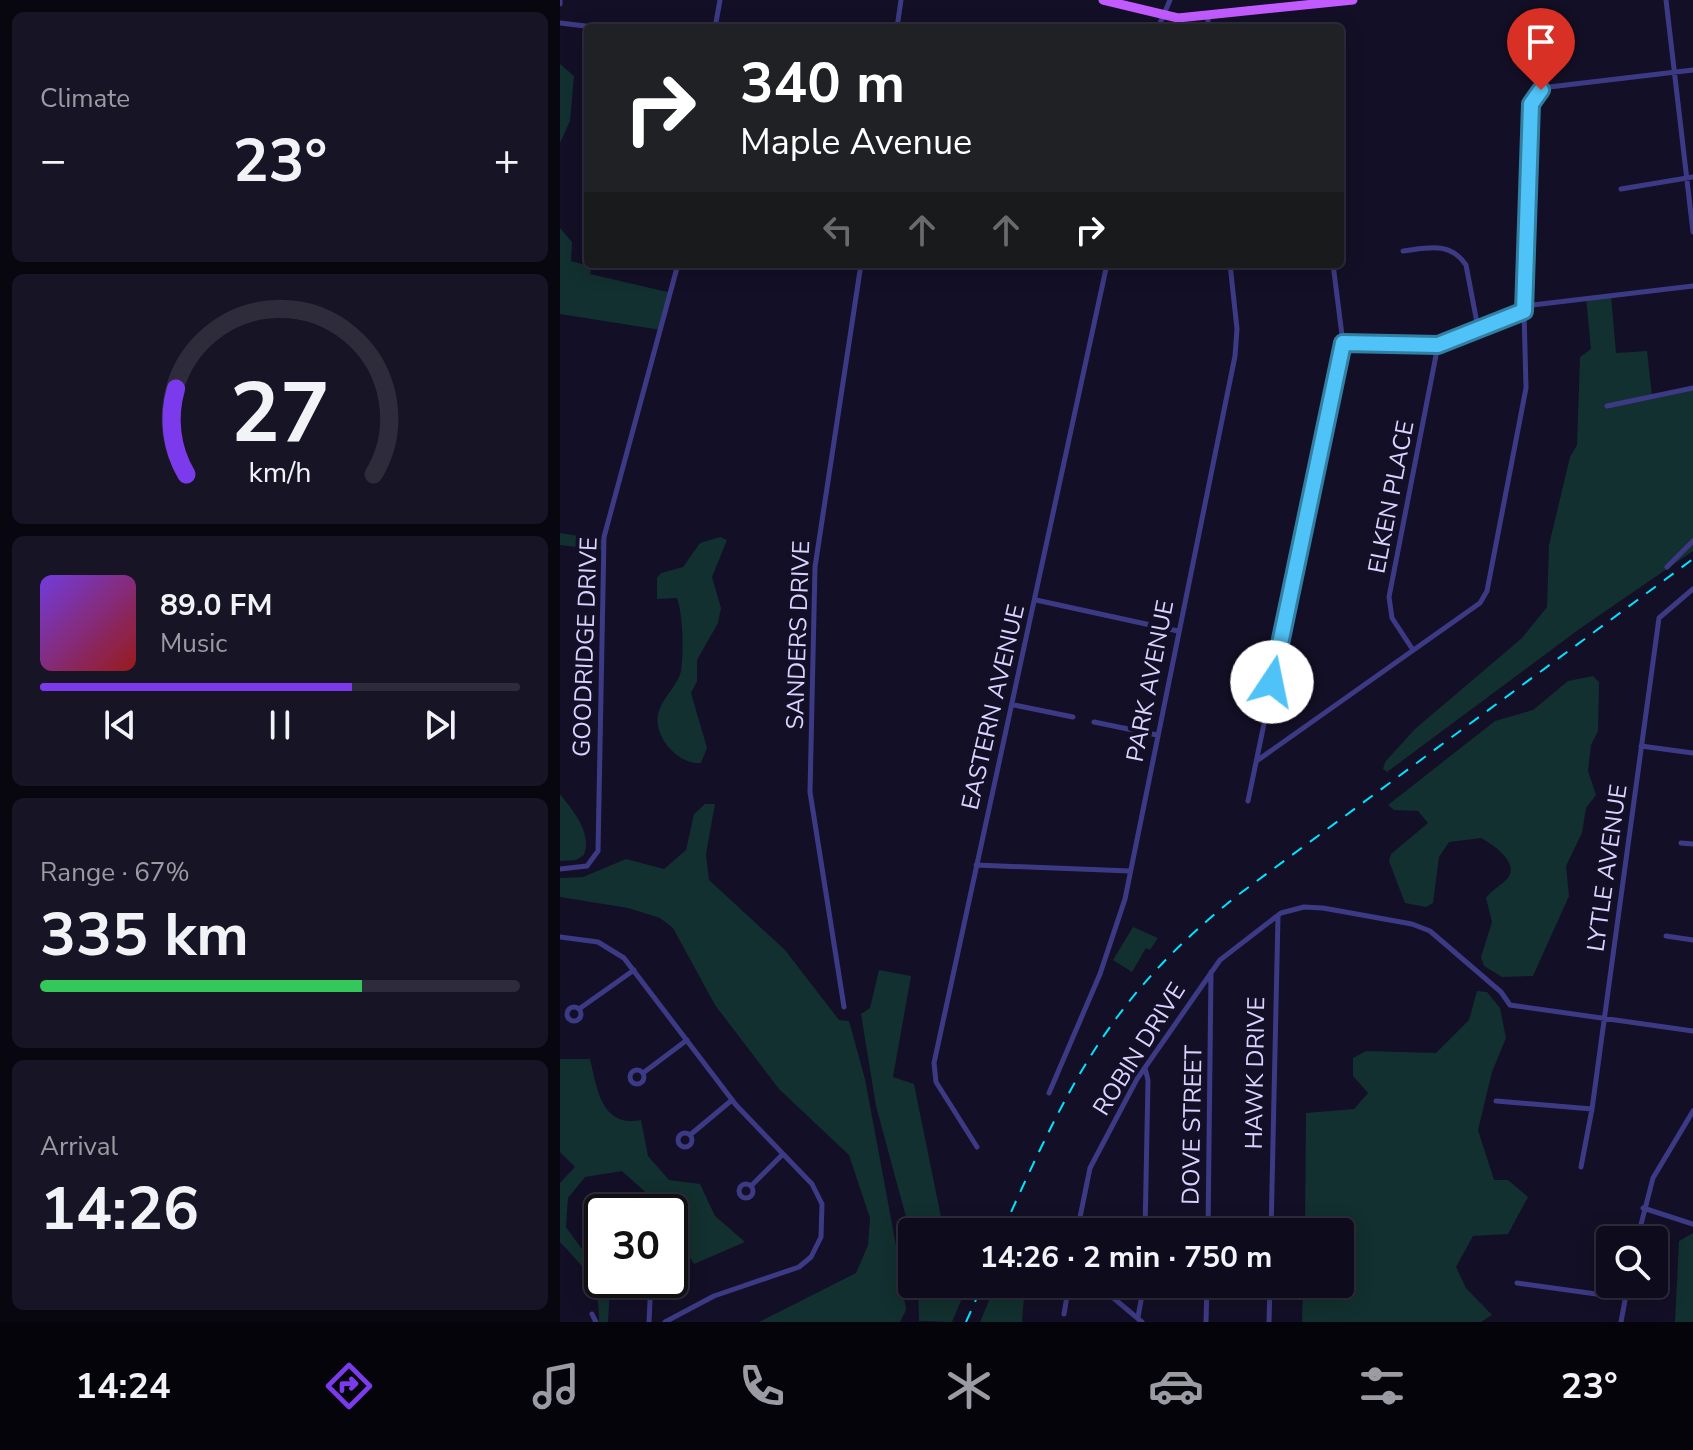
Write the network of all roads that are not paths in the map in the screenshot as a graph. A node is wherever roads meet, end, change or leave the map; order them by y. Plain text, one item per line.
1 (720, 0) edge
2 (901, 0) edge
3 (1103, 0) edge
4 (1170, 0) edge
5 (1353, 0) edge
6 (1666, 0) edge
7 (1292, 4) edge
8 (1164, 16) junction
9 (560, 23) edge
10 (1208, 23) edge
11 (716, 24) edge
12 (898, 24) edge
13 (1160, 24) edge
14 (584, 26) edge
15 (1693, 70) edge
16 (1674, 72) junction
17 (1690, 177) edge
18 (1621, 189) dead end
19 (1693, 232) edge
20 (1403, 251) dead end
21 (677, 268) edge
22 (860, 268) edge
23 (1106, 268) edge
24 (1230, 268) edge
25 (1334, 268) edge
26 (1693, 286) edge
27 (1524, 308) junction
28 (1478, 328) junction
29 (1343, 343) junction
30 (1438, 345) junction
31 (1693, 388) edge
32 (1607, 406) dead end
33 (1693, 541) edge
34 (1667, 567) dead end
35 (1693, 589) edge
36 (1036, 600) junction
37 (1178, 631) junction
38 (1413, 650) junction
39 (1014, 705) junction
40 (1073, 717) dead end
41 (1094, 722) dead end
42 (1157, 735) junction
43 (1641, 746) junction
44 (1693, 753) edge
45 (1258, 760) junction
46 (1248, 801) dead end
47 (1681, 843) dead end
48 (1693, 844) edge
49 (976, 865) junction
50 (560, 869) edge
51 (1130, 871) junction
52 (1278, 915) junction
53 (1666, 936) dead end
54 (560, 937) edge
55 (1693, 940) edge
56 (634, 970) junction
57 (1210, 971) junction
58 (844, 1007) dead end
59 (579, 1009) dead end
60 (1604, 1019) junction
61 (1693, 1031) edge
62 (687, 1040) junction
63 (1144, 1067) junction
64 (643, 1073) dead end
65 (1049, 1093) dead end
66 (732, 1100) junction
67 (1496, 1101) dead end
68 (1592, 1109) junction
69 (1693, 1111) edge
70 (690, 1135) dead end
71 (977, 1147) dead end
72 (783, 1154) junction
73 (1581, 1167) dead end
74 (751, 1186) dead end
75 (1643, 1208) junction
76 (1080, 1218) edge
77 (1145, 1218) edge
78 (1208, 1218) edge
79 (1271, 1218) edge
80 (1693, 1224) edge
81 (1640, 1226) edge
82 (1517, 1283) dead end
83 (1596, 1294) edge
84 (650, 1298) edge
85 (1067, 1298) edge
86 (1113, 1298) edge
87 (1142, 1298) edge
88 (1207, 1298) edge
89 (1270, 1298) edge
90 (1625, 1298) edge
91 (592, 1314) dead end
92 (1064, 1314) dead end
93 (1140, 1320) edge
94 (596, 1322) edge
95 (649, 1322) edge
96 (665, 1322) edge
97 (1206, 1322) edge
98 (1269, 1322) edge
99 (1621, 1322) edge

1 - 11 street
2 - 12 street
3 - 8 main road
4 - 8 street
5 - 7 main road
6 - 16 street
7 - 10 main road
8 - 10 main road
8 - 13 street
9 - 14 street
15 - 16 street
16 - 17 street
16 - 27 street
17 - 18 street
17 - 19 street
20 - 28 street
21 - 50 street, GOODRIDGE DRIVE
22 - 58 street, SANDERS DRIVE
23 - 36 street, EASTERN AVENUE
24 - 37 street, PARK AVENUE
25 - 29 street
26 - 27 street
27 - 28 street
27 - 38 street
28 - 30 street
29 - 30 street
29 - 45 street
30 - 38 street, ELKEN PLACE
31 - 32 street
33 - 34 street
35 - 43 street, LYTLE AVENUE
36 - 37 street
36 - 39 street, EASTERN AVENUE
37 - 42 street, PARK AVENUE
38 - 45 street
39 - 40 street
39 - 49 street, EASTERN AVENUE
41 - 42 street
42 - 51 street, PARK AVENUE
43 - 44 street
43 - 60 street, LYTLE AVENUE
45 - 46 street
47 - 48 street
49 - 51 street
49 - 71 street, EASTERN AVENUE
51 - 65 street, PARK AVENUE
52 - 57 street, ROBIN DRIVE
52 - 60 street
52 - 79 street, HAWK DRIVE
53 - 55 street
54 - 56 street
56 - 59 street
56 - 62 street
57 - 63 street, ROBIN DRIVE
57 - 78 street, DOVE STREET
60 - 61 street
60 - 68 street, LYTLE AVENUE
62 - 64 street
62 - 66 street
63 - 76 street, ROBIN DRIVE
63 - 77 street
66 - 70 street
66 - 72 street
67 - 68 street
68 - 73 street, LYTLE AVENUE
69 - 75 street
72 - 74 street
72 - 96 street
75 - 80 street
75 - 81 street
82 - 83 street
84 - 95 street
85 - 92 street
86 - 93 street
87 - 93 street
88 - 97 street
89 - 98 street
90 - 99 street
91 - 94 street

